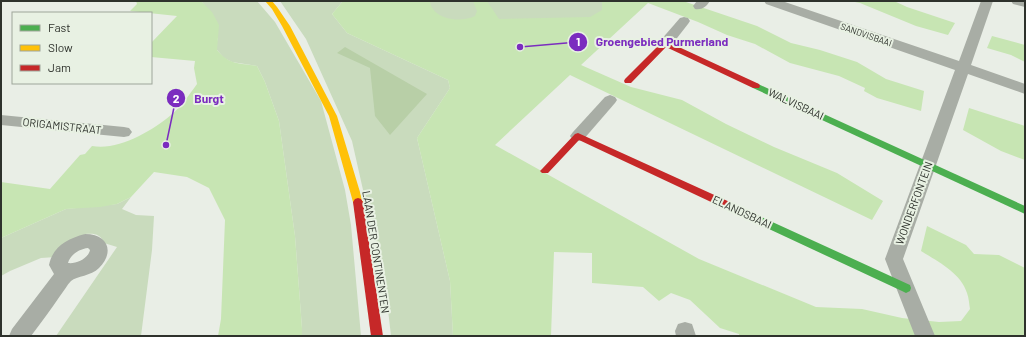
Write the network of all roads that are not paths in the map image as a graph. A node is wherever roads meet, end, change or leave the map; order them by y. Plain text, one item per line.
1 (268, 1) edge
2 (770, 1) edge
3 (987, 1) edge
4 (1017, 1) edge
5 (1025, 3) edge
6 (684, 21) dead end
7 (665, 44) junction
8 (962, 68) junction
9 (628, 81) dead end
10 (1025, 89) edge
11 (610, 100) dead end
12 (1, 120) edge
13 (124, 132) dead end
14 (578, 136) junction
15 (927, 164) junction
16 (545, 171) dead end
17 (1025, 210) edge
18 (67, 272) dead end
19 (906, 288) junction
20 (19, 336) edge
21 (377, 336) edge
22 (925, 336) edge

1 - 21 street, LAAN DER CONTINENTEN
2 - 8 street, SANDVISBAAI
3 - 8 street, WONDERFONTEIN
4 - 5 street
6 - 7 street
7 - 9 street
7 - 15 street, WALVISBAAI
8 - 10 street
8 - 15 street, WONDERFONTEIN
11 - 14 street
12 - 13 street, ORIGAMISTRAAT
14 - 16 street
14 - 19 street, ELANDSBAAI
15 - 17 street, WALVISBAAI
15 - 19 street, WONDERFONTEIN
18 - 20 street
19 - 22 street, WONDERFONTEIN

